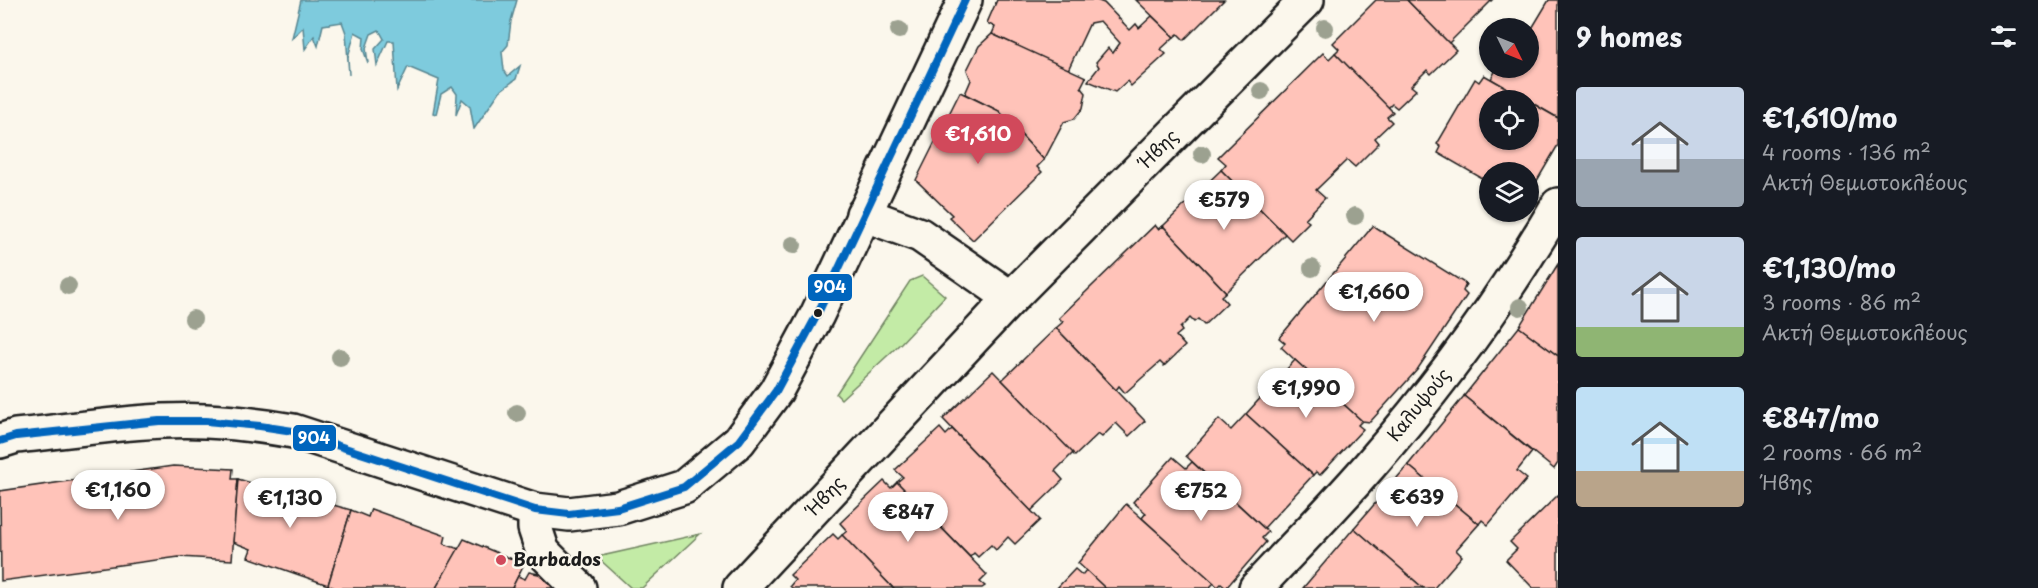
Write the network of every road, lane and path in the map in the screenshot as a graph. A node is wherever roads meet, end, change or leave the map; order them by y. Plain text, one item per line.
1 (965, 0) edge
2 (1307, 0) edge
3 (1558, 205) edge
4 (863, 214) junction
5 (1011, 298) junction
6 (0, 441) edge
7 (535, 510) junction
8 (579, 588) edge
9 (740, 588) edge
10 (1256, 588) edge

1 - 4 street
2 - 5 street, Ήβης
3 - 10 street, Καλυψούς
4 - 5 street
4 - 7 street
5 - 9 street, Ήβης
6 - 7 street
7 - 8 street

